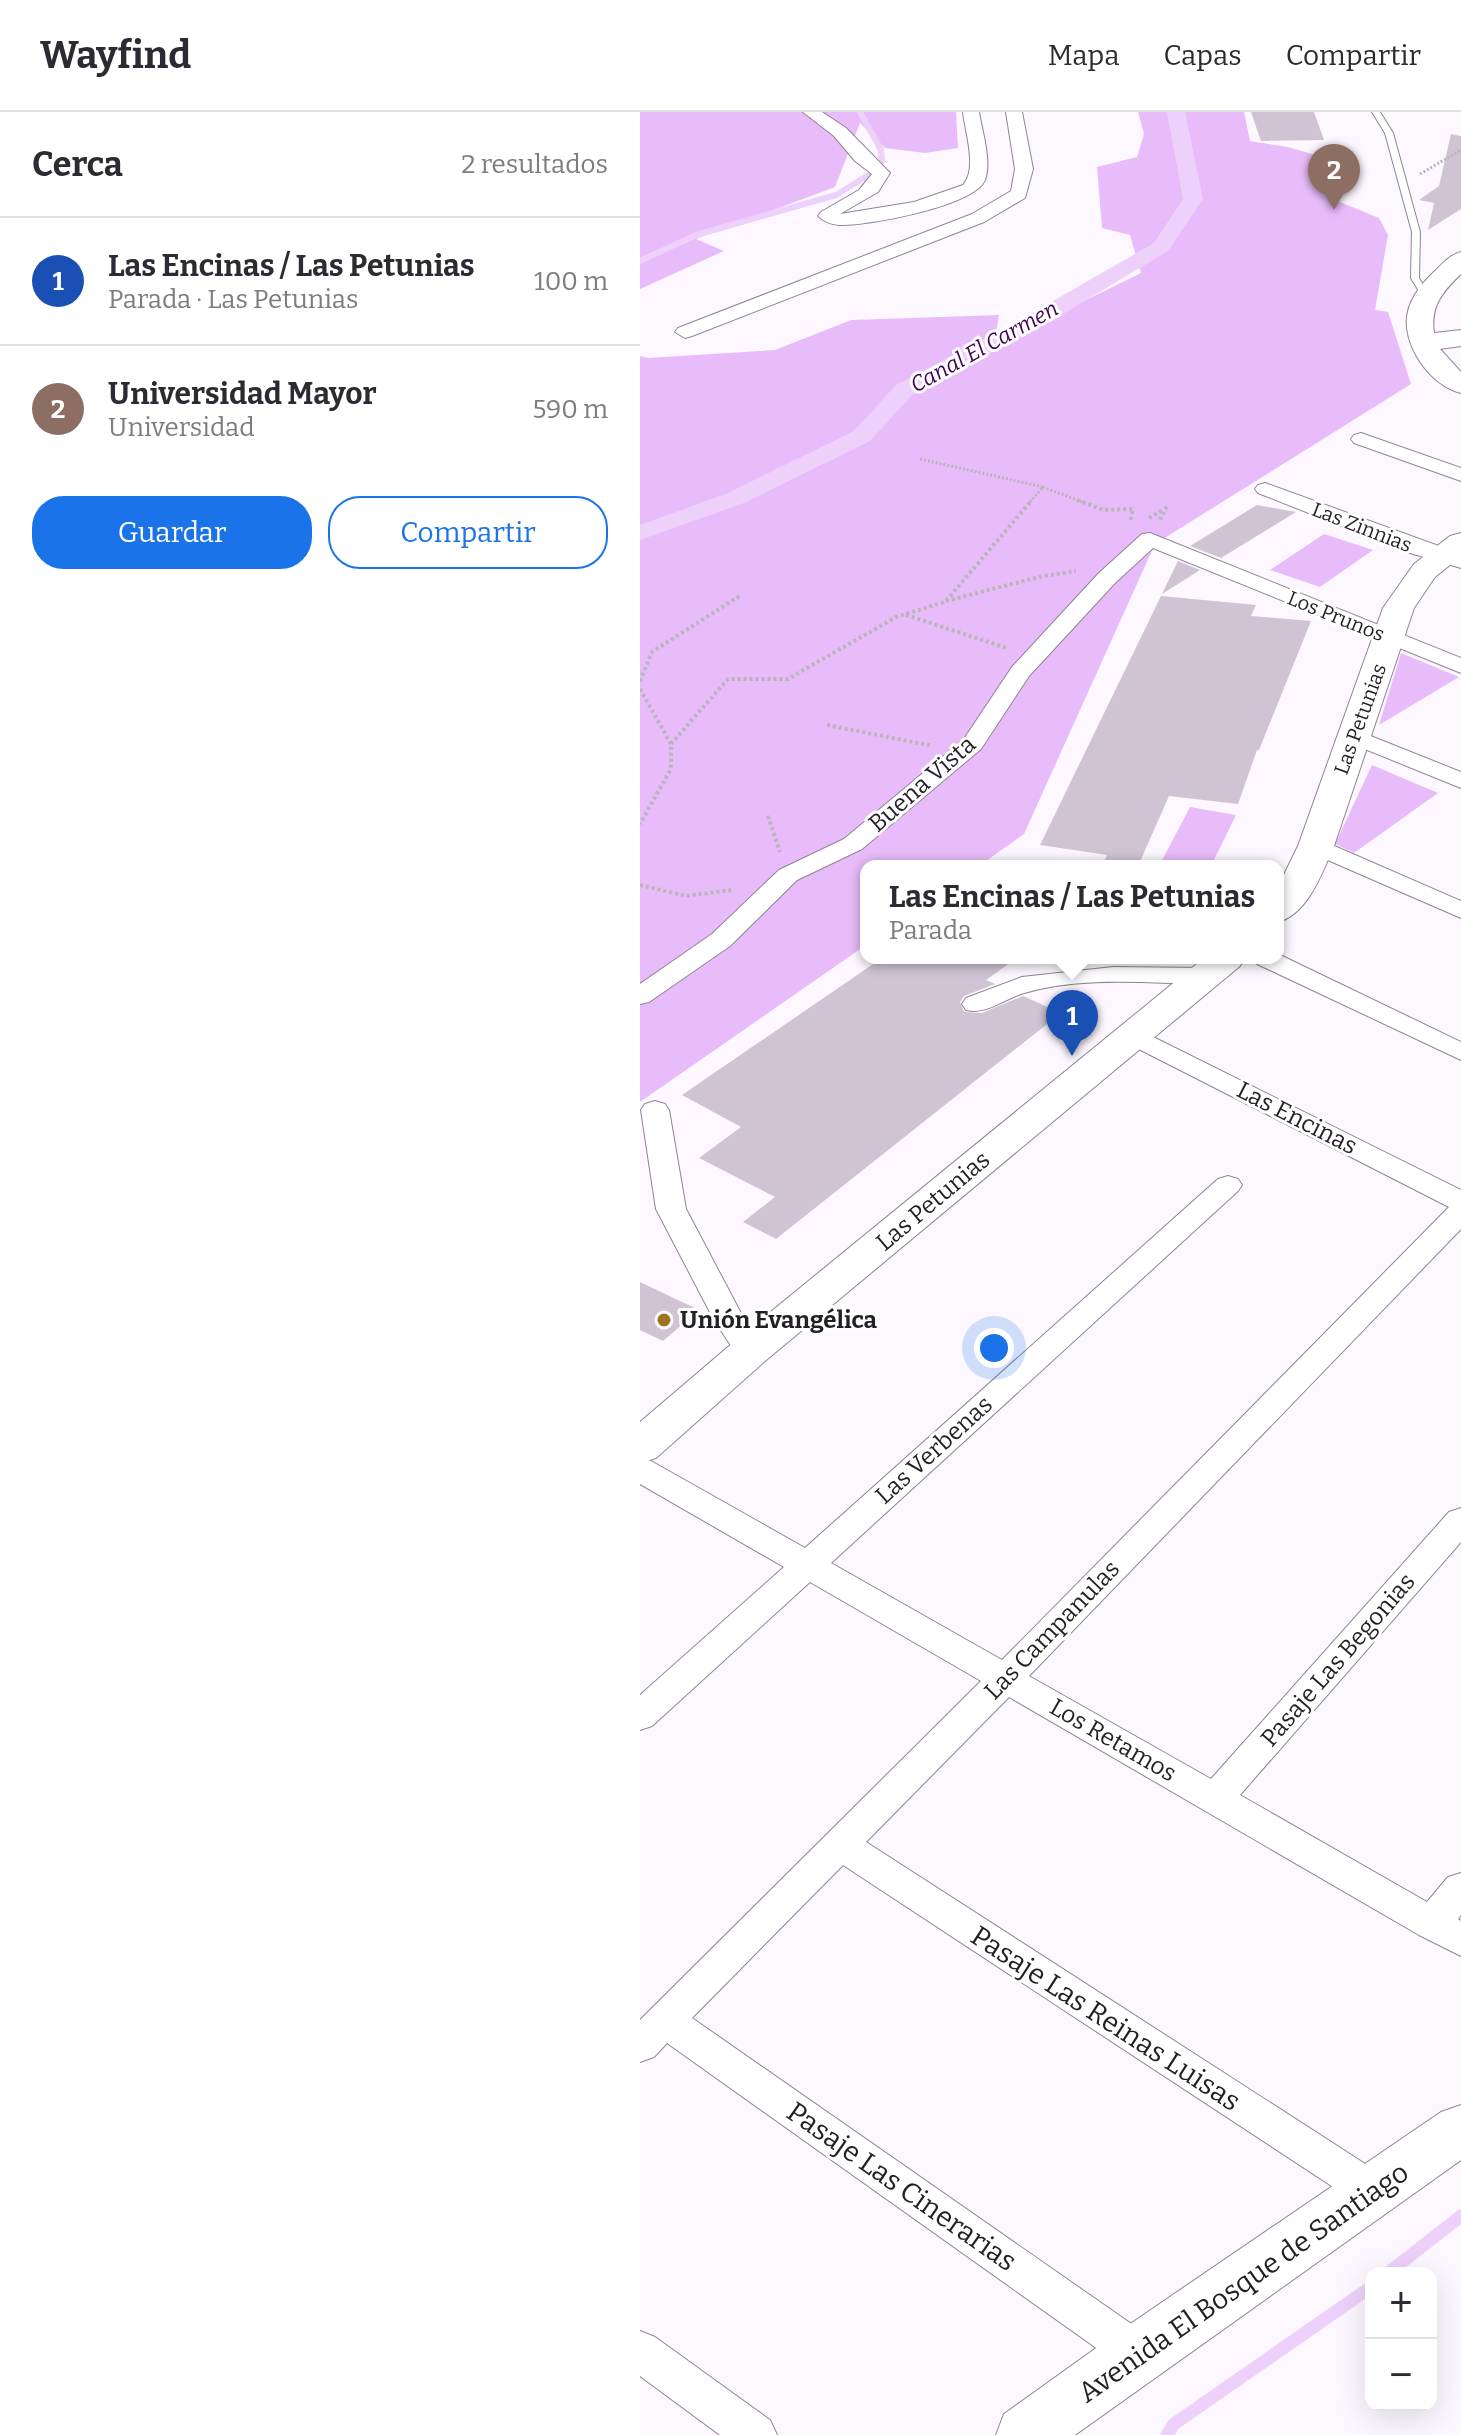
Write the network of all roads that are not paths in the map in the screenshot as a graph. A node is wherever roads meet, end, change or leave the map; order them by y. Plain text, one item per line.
1 (811, 112) edge
2 (971, 112) edge
3 (1014, 112) edge
4 (1376, 112) edge
5 (1461, 260) edge
6 (1426, 296) junction
7 (685, 332) dead end
8 (1461, 338) edge
9 (1425, 346) junction
10 (1461, 385) edge
11 (1361, 439) dead end
12 (1461, 475) edge
13 (1265, 489) dead end
14 (1454, 553) edge
15 (1211, 566) joint
16 (1390, 638) junction
17 (1461, 666) edge
18 (1353, 736) junction
19 (1461, 781) edge
20 (1316, 846) junction
21 (1284, 903) edge
22 (1461, 910) edge
23 (1278, 964) edge
24 (1216, 967) edge
25 (640, 996) edge
26 (975, 1004) dead end
27 (1133, 1035) junction
28 (1461, 1052) edge
29 (655, 1110) dead end
30 (1228, 1185) dead end
31 (1461, 1202) edge
32 (1461, 1212) edge
33 (750, 1351) junction
34 (640, 1447) edge
35 (640, 1469) edge
36 (1461, 1520) edge
37 (807, 1565) junction
38 (1005, 1679) junction
39 (640, 1716) edge
40 (1215, 1799) junction
41 (840, 1844) junction
42 (1461, 1888) edge
43 (1447, 1932) edge
44 (652, 2032) edge
45 (1461, 2129) edge
46 (1373, 2191) junction
47 (640, 2351) edge
48 (1138, 2353) junction
49 (755, 2435) edge
50 (1026, 2435) edge

1 - 2 street
3 - 7 street
4 - 6 lane
5 - 6 street
6 - 9 street
8 - 9 street
9 - 10 street
11 - 12 street
13 - 14 street, Las Zinnias
14 - 16 street, Las Petunias
15 - 16 street, Los Prunos
15 - 25 street, Buena Vista
16 - 17 street, Los Prunos
16 - 18 street, Las Petunias
18 - 19 street
18 - 20 street, Las Petunias
20 - 21 street, Las Petunias
20 - 22 street
23 - 28 street
24 - 26 street
24 - 27 street, Las Petunias
27 - 31 street, Las Encinas
27 - 33 street, Las Petunias
29 - 33 street
30 - 37 street, Las Verbenas
32 - 38 street, Las Campanulas
33 - 34 street, Las Petunias
35 - 37 street, Los Retamos
36 - 40 street, Pasaje Las Begonias
37 - 38 street, Los Retamos
37 - 39 street, Las Verbenas
38 - 40 street, Los Retamos
38 - 41 street, Las Campanulas
40 - 43 street, Los Retamos
41 - 44 street, Las Campanulas
41 - 46 street, Pasaje Las Reinas Luisas
42 - 43 street
44 - 48 street, Pasaje Las Cinerarias
45 - 46 street, Avenida El Bosque de Santiago
46 - 48 street, Avenida El Bosque de Santiago
47 - 49 street
48 - 50 street, Avenida El Bosque de Santiago

